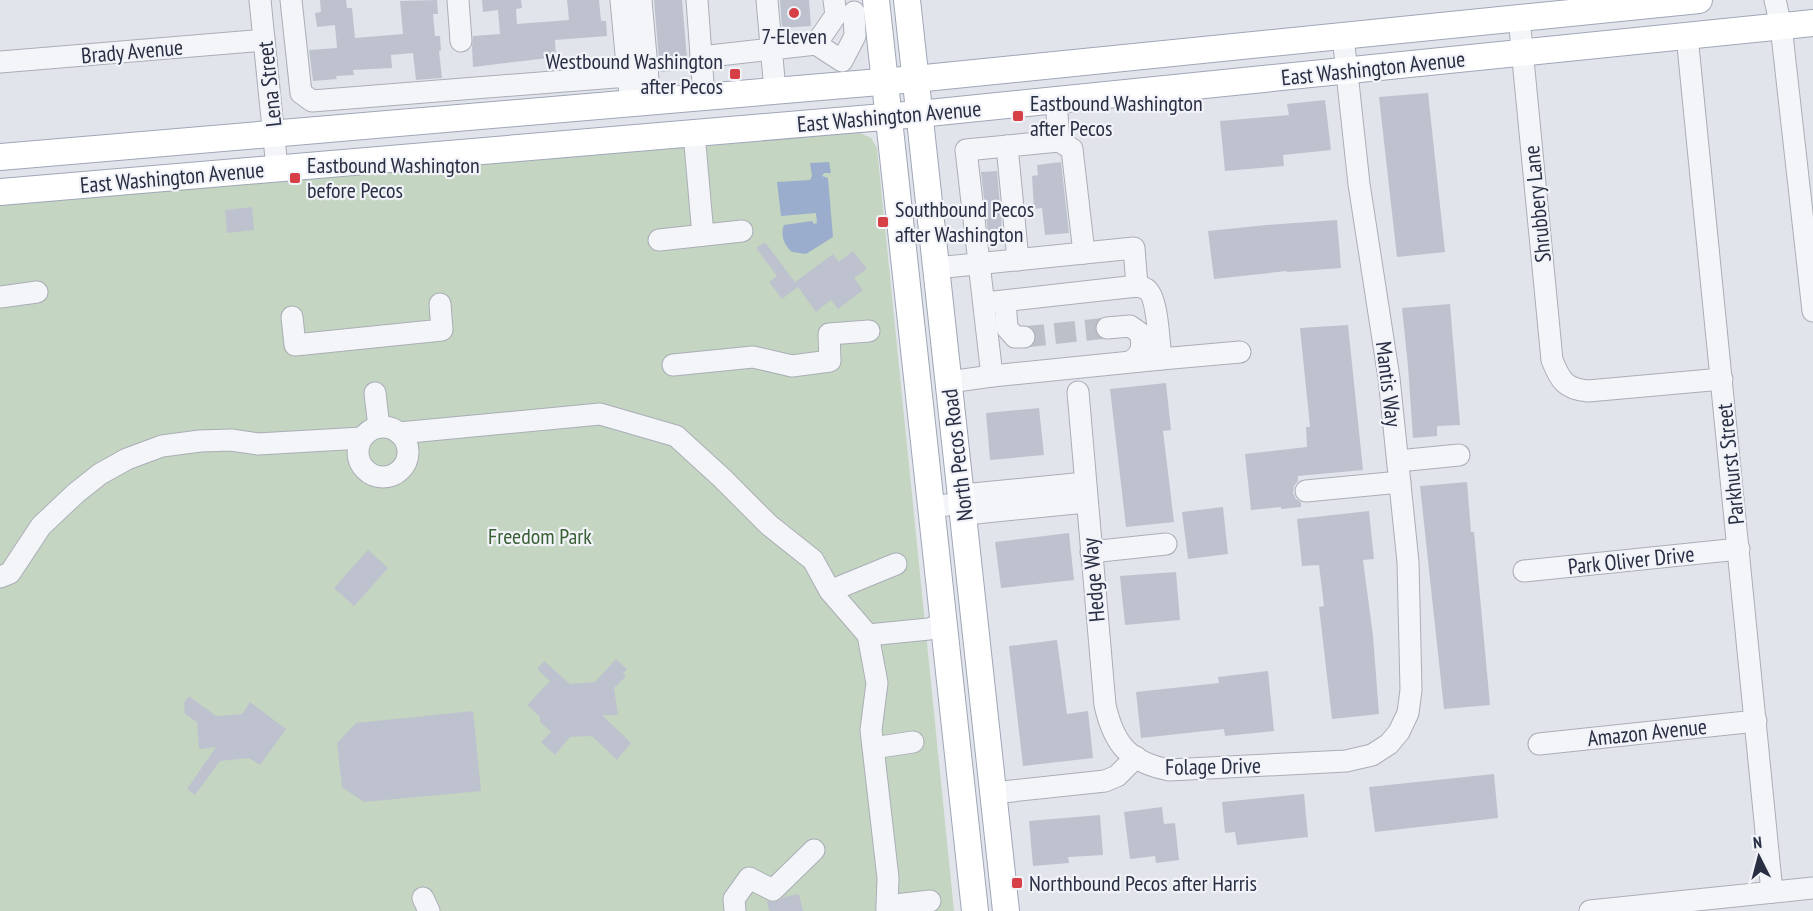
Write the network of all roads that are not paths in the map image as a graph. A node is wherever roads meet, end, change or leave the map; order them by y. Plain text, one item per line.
1 (260, 0) edge
2 (291, 0) edge
3 (458, 0) edge
4 (621, 0) edge
5 (641, 0) edge
6 (697, 0) edge
7 (766, 0) edge
8 (907, 0) edge
9 (1698, 0) edge
10 (856, 7) edge
11 (1813, 10) edge
12 (1778, 13) edge
13 (1519, 18) junction
14 (1813, 22) edge
15 (1344, 36) junction
16 (1688, 36) junction
17 (264, 40) junction
18 (461, 41) dead end
19 (816, 44) junction
20 (771, 49) junction
21 (1522, 53) junction
22 (701, 57) junction
23 (0, 62) edge
24 (1347, 71) junction
25 (628, 76) junction
26 (775, 91) junction
27 (917, 96) junction
28 (704, 97) junction
29 (887, 99) junction
30 (1056, 100) junction
31 (640, 102) junction
32 (564, 109) junction
33 (694, 133) junction
34 (1059, 141) junction
35 (1006, 146) junction
36 (276, 150) junction
37 (0, 157) edge
38 (352, 162) junction
39 (0, 192) edge
40 (742, 231) dead end
41 (703, 236) junction
42 (659, 240) dead end
43 (1084, 253) junction
44 (1018, 260) junction
45 (980, 264) junction
46 (936, 268) junction
47 (1137, 286) junction
48 (37, 292) dead end
49 (0, 297) edge
50 (995, 302) junction
51 (440, 304) dead end
52 (1813, 311) edge
53 (292, 317) dead end
54 (1107, 327) tunnel mouth
55 (869, 331) dead end
56 (1024, 336) tunnel mouth
57 (1240, 352) dead end
58 (1161, 359) junction
59 (1131, 361) junction
60 (673, 365) dead end
61 (992, 376) junction
62 (1722, 379) junction
63 (949, 382) junction
64 (1078, 392) dead end
65 (375, 393) dead end
66 (370, 432) junction
67 (399, 433) junction
68 (1459, 455) dead end
69 (1399, 472) junction
70 (1306, 491) dead end
71 (1085, 492) junction
72 (963, 503) junction
73 (931, 507) junction
74 (1166, 544) dead end
75 (1738, 549) junction
76 (1091, 552) junction
77 (896, 564) dead end
78 (1524, 571) dead end
79 (0, 577) edge
80 (830, 591) junction
81 (944, 623) junction
82 (868, 635) junction
83 (1756, 721) junction
84 (1398, 732) joint
85 (913, 742) dead end
86 (1539, 744) dead end
87 (873, 748) junction
88 (1136, 757) junction
89 (993, 793) junction
90 (814, 850) dead end
91 (1813, 888) edge
92 (1765, 899) edge
93 (930, 901) dead end
94 (887, 909) edge
95 (735, 911) edge
96 (975, 911) edge
97 (1006, 911) edge
98 (1590, 911) edge

1 - 17 street, Lena Street
2 - 25 street
3 - 18 street
4 - 25 street
5 - 31 street
6 - 22 street
7 - 20 street
8 - 27 main road, North Pecos Road
9 - 13 main road, East Washington Avenue
10 - 19 street
10 - 19 street
10 - 29 main road, North Pecos Road
11 - 12 main road
12 - 14 main road, East Washington Avenue
12 - 16 main road, East Washington Avenue
12 - 52 street
13 - 15 main road, East Washington Avenue
13 - 21 street, Shrubbery Lane
15 - 24 street, Mantis Way
15 - 27 main road, East Washington Avenue
16 - 21 main road, East Washington Avenue
16 - 62 street, Parkhurst Street
17 - 23 street, Brady Avenue
17 - 36 street, Lena Street
19 - 20 street
20 - 22 street
20 - 26 street
21 - 24 main road, East Washington Avenue
21 - 62 street, Shrubbery Lane
22 - 28 street
24 - 30 main road, East Washington Avenue
24 - 69 street, Mantis Way
25 - 31 street
26 - 28 main road, East Washington Avenue
26 - 29 main road, East Washington Avenue
27 - 29 main road, East Washington Avenue
27 - 29 main road, East Washington Avenue
27 - 30 main road, East Washington Avenue
27 - 46 main road, North Pecos Road
28 - 31 main road, East Washington Avenue
29 - 33 main road
29 - 73 main road, North Pecos Road
30 - 34 street
31 - 32 main road, East Washington Avenue
32 - 36 main road, East Washington Avenue
32 - 38 main road
33 - 38 main road, East Washington Avenue
33 - 41 street
34 - 35 street
34 - 43 street
35 - 44 street
35 - 45 street
36 - 37 main road, East Washington Avenue
36 - 38 main road, East Washington Avenue
36 - 39 main road, East Washington Avenue
40 - 41 street
41 - 42 street
43 - 44 street
43 - 47 street
44 - 45 street
45 - 46 street
45 - 50 street
46 - 63 main road, North Pecos Road
47 - 50 street
47 - 58 street
48 - 49 street
50 - 56 street
50 - 61 street
51 - 53 street
54 - 59 street
55 - 60 street
57 - 58 street
58 - 59 street
59 - 61 street
61 - 63 street
62 - 75 street, Parkhurst Street
63 - 72 main road, North Pecos Road
64 - 71 street, Hedge Way
65 - 66 street
66 - 67 street
66 - 67 street
66 - 79 street
67 - 80 street
68 - 69 street
69 - 70 street
69 - 84 street, Mantis Way
71 - 72 street
71 - 76 street, Hedge Way
72 - 73 street
72 - 89 main road, North Pecos Road
73 - 81 main road, North Pecos Road
74 - 76 street
75 - 78 street, Park Oliver Drive
75 - 83 street, Parkhurst Street
76 - 88 street, Hedge Way
77 - 80 street
80 - 82 street
81 - 82 street
81 - 89 main road
81 - 96 main road, North Pecos Road
82 - 87 street
83 - 86 street, Amazon Avenue
83 - 92 street, Parkhurst Street
84 - 88 street, Folage Drive
85 - 87 street
87 - 94 street
88 - 89 street, Folage Drive
89 - 97 main road, North Pecos Road
90 - 95 street
91 - 92 street
92 - 98 street
93 - 94 street

